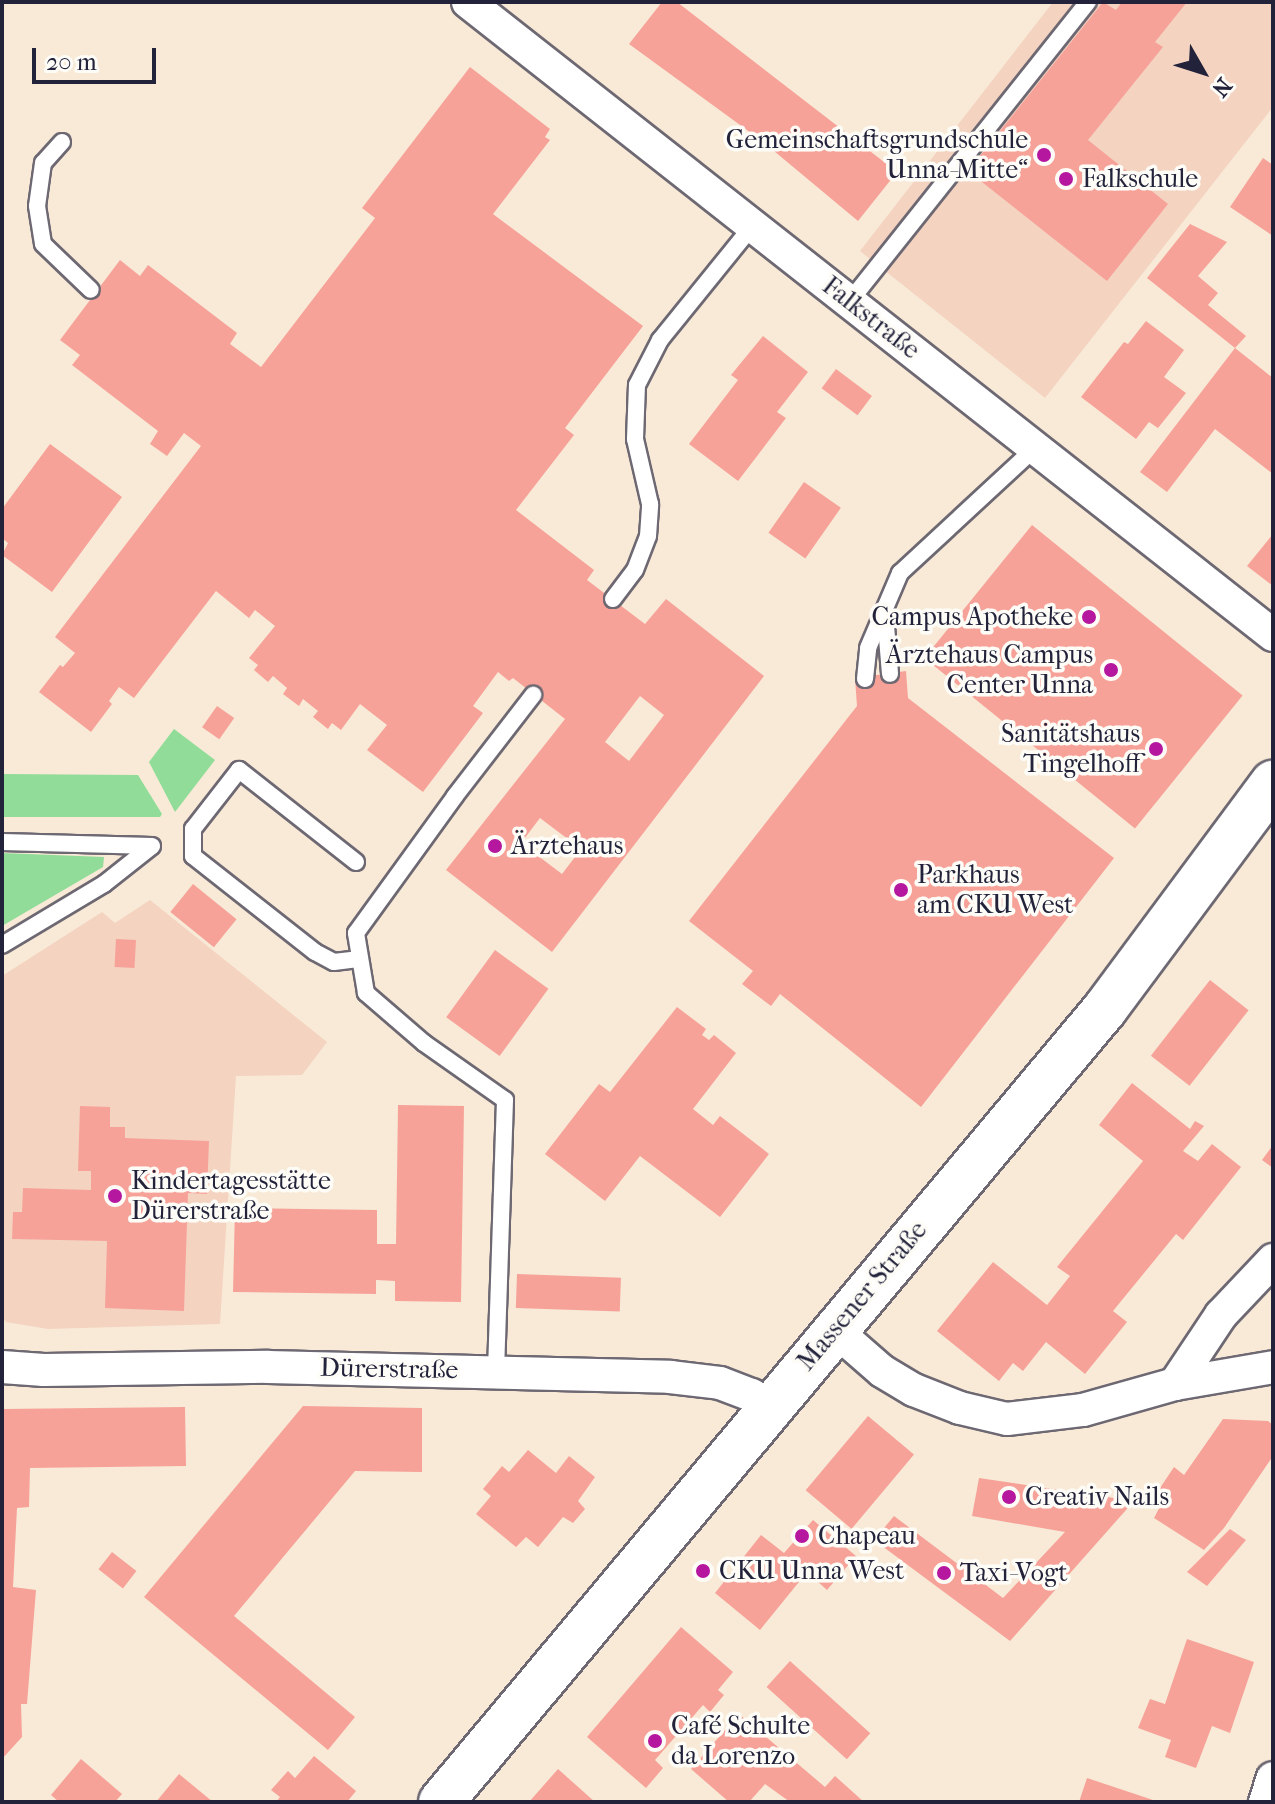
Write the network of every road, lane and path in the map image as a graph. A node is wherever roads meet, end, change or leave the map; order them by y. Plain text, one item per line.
1 (468, 2) edge
2 (1088, 2) edge
3 (62, 142) dead end
4 (753, 225) junction
5 (91, 290) dead end
6 (850, 301) junction
7 (1036, 447) junction
8 (613, 599) dead end
9 (885, 612) junction
10 (1273, 635) edge
11 (890, 674) dead end
12 (865, 679) dead end
13 (533, 695) dead end
14 (1273, 783) edge
15 (2, 842) edge
16 (356, 862) dead end
17 (2, 945) edge
18 (360, 959) junction
19 (1273, 1260) edge
20 (835, 1330) junction
21 (2, 1367) edge
22 (1273, 1367) edge
23 (496, 1371) junction
24 (1175, 1384) junction
25 (769, 1407) junction
26 (1273, 1778) edge
27 (441, 1802) edge
28 (1265, 1802) edge

1 - 4 street, Falkstraße
2 - 6 lane
3 - 5 lane
4 - 6 street, Falkstraße
4 - 8 lane
6 - 7 street, Falkstraße
7 - 9 lane
7 - 10 street, Falkstraße
9 - 11 lane
9 - 12 lane
13 - 18 lane
14 - 20 main road, Massener Straße
15 - 17 lane
16 - 18 lane
18 - 23 lane
19 - 24 street
20 - 24 street
20 - 25 main road, Massener Straße
21 - 23 street, Dürerstraße
22 - 24 street
23 - 25 street, Dürerstraße
25 - 27 main road, Massener Straße
26 - 28 street

